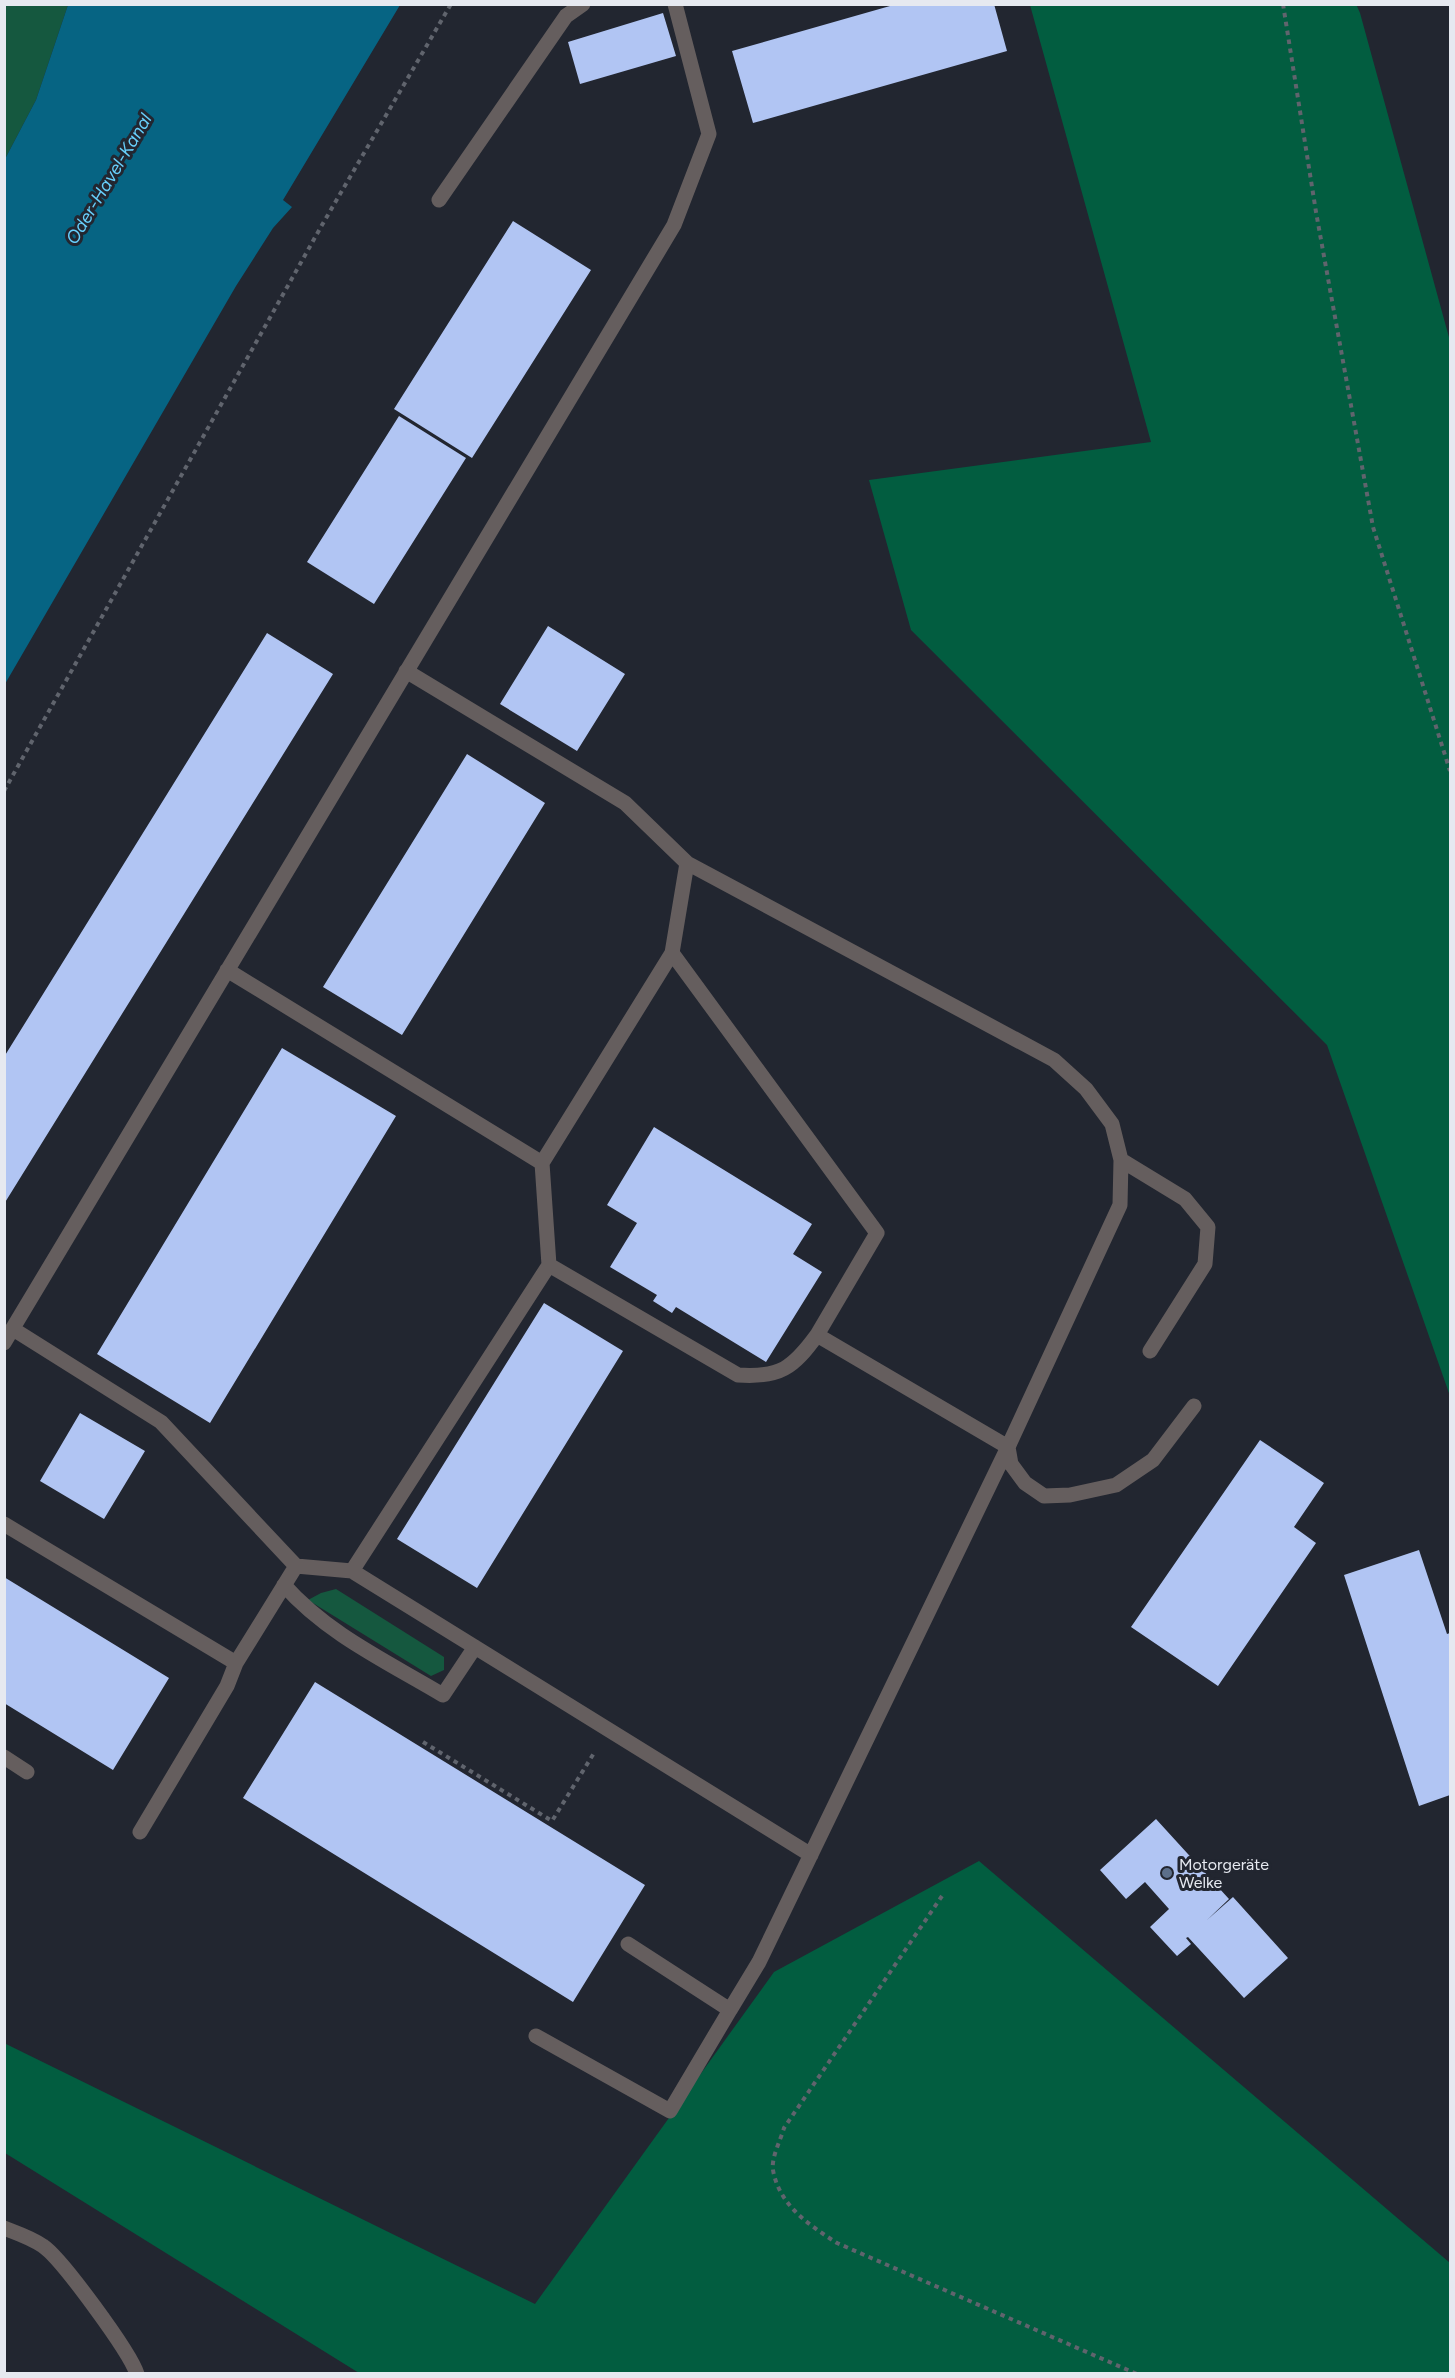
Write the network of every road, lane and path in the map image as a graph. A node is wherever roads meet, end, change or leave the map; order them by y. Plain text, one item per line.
1 (451, 4) edge
2 (583, 4) edge
3 (675, 4) edge
4 (1283, 4) edge
5 (439, 200) dead end
6 (406, 671) junction
7 (1450, 771) edge
8 (4, 791) edge
9 (687, 863) junction
10 (672, 953) junction
11 (227, 970) junction
12 (1121, 1160) junction
13 (542, 1163) junction
14 (549, 1265) junction
15 (13, 1329) junction
16 (817, 1335) junction
17 (4, 1343) edge
18 (1150, 1351) dead end
19 (1194, 1406) dead end
20 (1008, 1447) junction
21 (4, 1524) edge
22 (296, 1566) junction
23 (352, 1571) junction
24 (284, 1585) junction
25 (475, 1647) junction
26 (236, 1663) junction
27 (608, 1729) junction
28 (423, 1742) dead end
29 (4, 1757) edge
30 (27, 1772) dead end
31 (140, 1832) dead end
32 (811, 1855) junction
33 (942, 1896) dead end
34 (628, 1944) dead end
35 (730, 2010) junction
36 (536, 2036) dead end
37 (4, 2228) edge
38 (137, 2373) edge
39 (1137, 2373) edge

1 - 8 path
2 - 5 lane
3 - 6 lane
4 - 7 path
6 - 9 lane
6 - 11 lane
9 - 10 lane
9 - 12 lane
10 - 13 lane
10 - 16 lane
11 - 13 lane
11 - 15 lane
12 - 18 lane
12 - 20 lane
13 - 14 lane
14 - 16 lane
14 - 23 lane
15 - 17 lane
15 - 22 lane
16 - 20 lane
19 - 20 lane
20 - 32 lane
21 - 26 lane
22 - 23 lane
22 - 24 lane
23 - 25 lane
24 - 25 lane
24 - 26 lane
25 - 27 lane
26 - 31 lane
27 - 28 path
27 - 32 lane
29 - 30 lane
32 - 35 lane
33 - 39 path
34 - 35 lane
35 - 36 lane
37 - 38 lane

